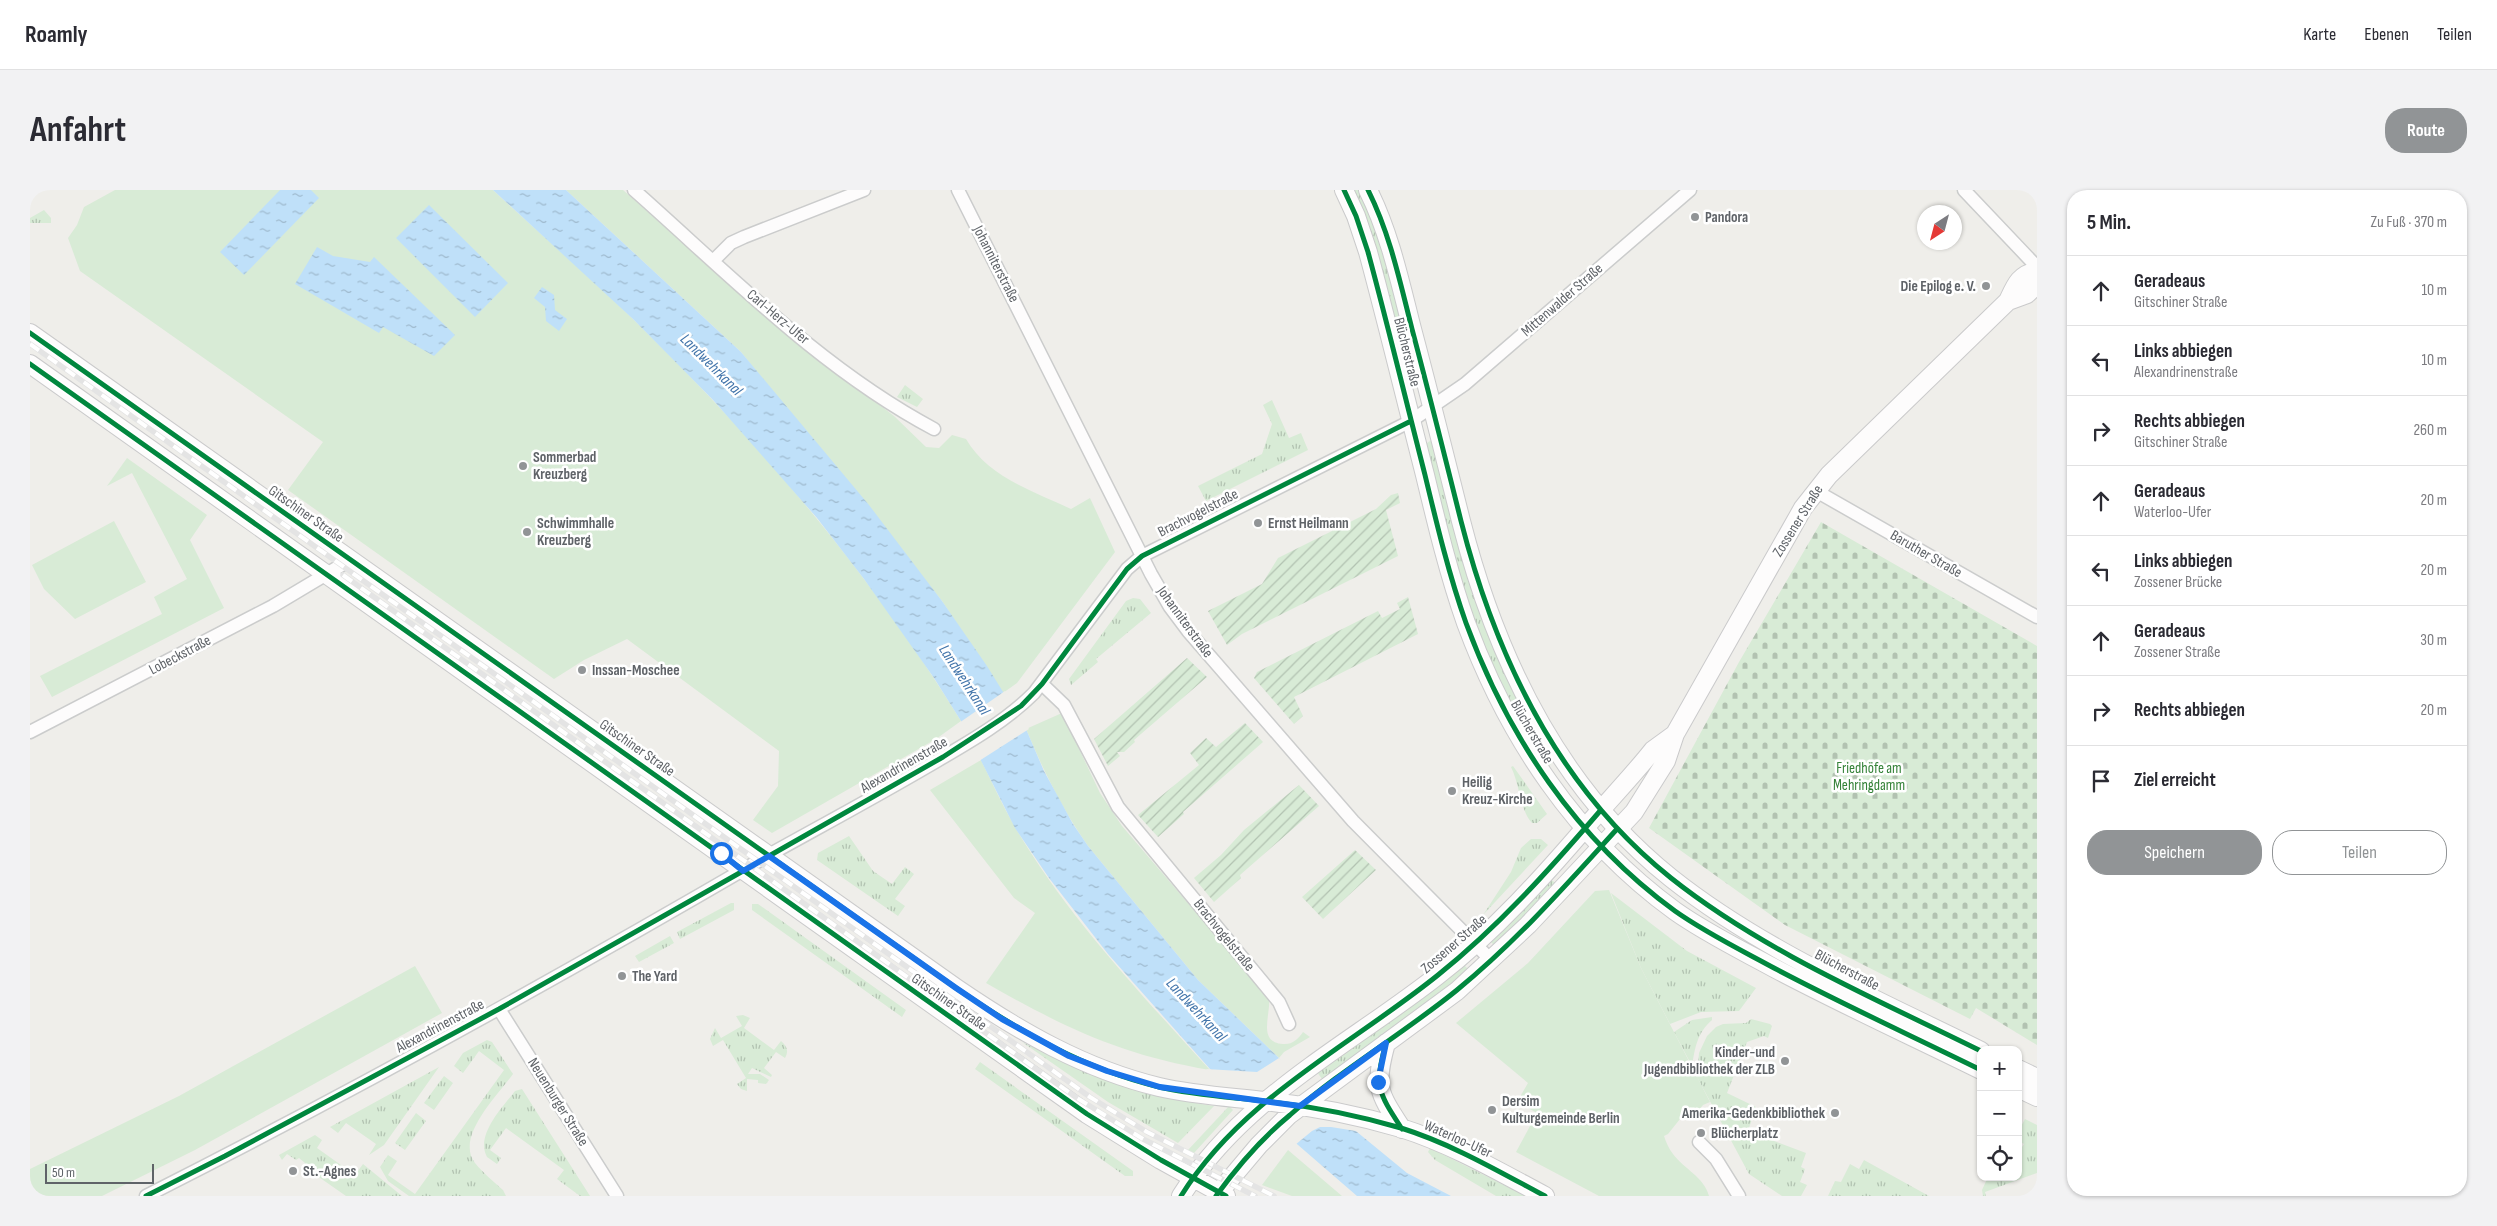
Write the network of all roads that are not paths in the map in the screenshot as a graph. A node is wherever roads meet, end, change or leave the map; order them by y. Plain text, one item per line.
1 (634, 190) edge
2 (864, 190) edge
3 (958, 190) edge
4 (1344, 190) edge
5 (1368, 190) edge
6 (1690, 190) edge
7 (1964, 190) edge
8 (714, 260) junction
9 (2037, 269) edge
10 (2037, 284) edge
11 (2008, 301) junction
12 (30, 333) edge
13 (30, 364) edge
14 (1432, 408) junction
15 (1411, 421) junction
16 (934, 429) dead end
17 (1816, 491) junction
18 (1142, 556) junction
19 (350, 560) junction
20 (327, 575) junction
21 (2037, 617) edge
22 (1042, 684) junction
23 (30, 732) edge
24 (1675, 734) junction
25 (1600, 811) junction
26 (1584, 829) junction
27 (1618, 829) junction
28 (1601, 847) junction
29 (769, 856) junction
30 (743, 871) junction
31 (1475, 943) junction
32 (1492, 960) junction
33 (498, 1009) junction
34 (1289, 1024) dead end
35 (1386, 1043) junction
36 (1977, 1049) edge
37 (1977, 1068) edge
38 (2022, 1071) edge
39 (2037, 1078) edge
40 (2022, 1090) edge
41 (2037, 1097) edge
42 (1266, 1101) junction
43 (1300, 1106) junction
44 (1402, 1128) junction
45 (1699, 1142) dead end
46 (1192, 1178) junction
47 (1220, 1195) edge
48 (146, 1196) edge
49 (617, 1196) edge
50 (1181, 1196) edge
51 (1545, 1196) edge
52 (1739, 1196) edge

1 - 8 street, Carl-Herz-Ufer
2 - 8 street
3 - 18 street, Johanniterstraße
4 - 15 main road, Blücherstraße
5 - 14 main road, Blücherstraße
6 - 14 street, Mittenwalder Straße
7 - 9 street
8 - 16 street, Carl-Herz-Ufer
9 - 11 main road, Zossener Straße
10 - 11 main road, Zossener Straße
11 - 17 main road, Zossener Straße
12 - 19 main road, Gitschiner Straße
13 - 20 main road, Gitschiner Straße
14 - 15 street, Brachvogelstraße
14 - 25 main road, Blücherstraße
15 - 18 street, Brachvogelstraße
15 - 26 main road, Blücherstraße
17 - 21 street, Baruther Straße
17 - 24 main road, Zossener Straße
18 - 22 street, Brachvogelstraße
18 - 31 street, Johanniterstraße
19 - 20 street, Lobeckstraße
19 - 29 main road, Gitschiner Straße
20 - 23 street, Lobeckstraße
20 - 30 main road, Gitschiner Straße
22 - 29 street, Alexandrinenstraße
22 - 34 street, Brachvogelstraße
24 - 25 main road, Zossener Straße
24 - 27 main road, Zossener Straße
25 - 26 main road, Zossener Straße
25 - 27 main road, Blücherstraße
26 - 28 main road, Blücherstraße
26 - 31 main road, Zossener Straße
27 - 28 main road, Zossener Straße
27 - 36 main road, Blücherstraße
28 - 32 main road, Zossener Straße
28 - 37 main road, Blücherstraße
29 - 30 street, Alexandrinenstraße
29 - 42 main road, Gitschiner Straße
30 - 33 street, Alexandrinenstraße
30 - 46 main road, Gitschiner Straße
31 - 32 street, Johanniterstraße
31 - 42 main road, Zossener Straße
32 - 35 main road, Zossener Straße
33 - 48 street, Alexandrinenstraße
33 - 49 street, Neuenburger Straße
35 - 43 main road, Zossener Straße
35 - 44 main road
38 - 39 main road
40 - 41 main road
42 - 43 main road, Waterloo-Ufer
42 - 46 main road, Zossener Straße
43 - 44 main road, Waterloo-Ufer
43 - 47 main road, Zossener Straße
44 - 51 main road, Waterloo-Ufer
45 - 52 street
46 - 47 main road, Gitschiner Straße
46 - 50 main road

